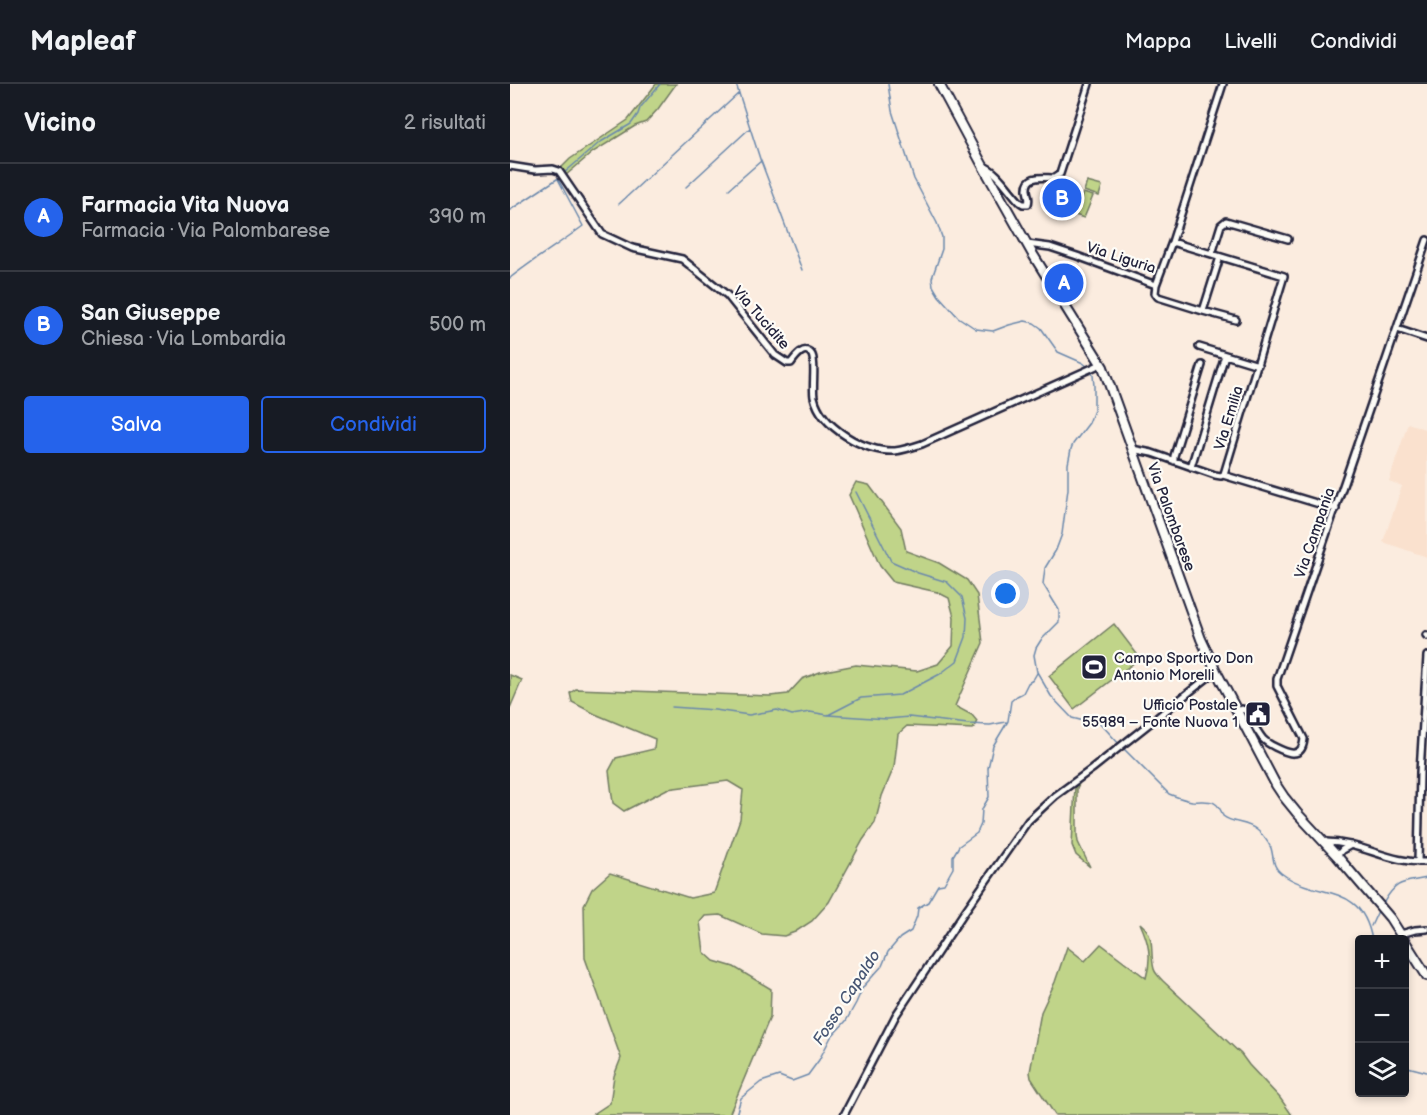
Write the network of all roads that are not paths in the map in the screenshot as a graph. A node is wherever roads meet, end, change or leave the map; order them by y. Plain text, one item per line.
1 (939, 84) edge
2 (1089, 84) edge
3 (1223, 84) edge
4 (510, 166) edge
5 (983, 166) junction
6 (1288, 239) dead end
7 (1427, 240) edge
8 (1172, 242) junction
9 (1027, 244) junction
10 (1212, 254) junction
11 (1220, 257) junction
12 (1156, 285) junction
13 (1203, 310) junction
14 (1236, 320) dead end
15 (1397, 329) junction
16 (1427, 339) edge
17 (1199, 347) dead end
18 (1225, 355) junction
19 (1258, 364) junction
20 (1202, 365) dead end
21 (1098, 366) junction
22 (1132, 449) junction
23 (1174, 461) junction
24 (1191, 466) junction
25 (1223, 475) junction
26 (1336, 509) junction
27 (1427, 656) edge
28 (1216, 671) junction
29 (1425, 706) edge
30 (1238, 712) junction
31 (1324, 842) junction
32 (1351, 845) junction
33 (1337, 856) junction
34 (1418, 862) junction
35 (1427, 862) edge
36 (1427, 929) edge
37 (1401, 934) junction
38 (1427, 976) edge
39 (844, 1115) edge

1 - 5 main road, Via Palombarese
2 - 5 street
3 - 8 street, Via Liguria
4 - 21 street, Via Tucidite
5 - 9 main road, Via Palombarese
6 - 10 street
7 - 15 street, Via Campania
8 - 10 street
8 - 12 street, Via Liguria
9 - 12 street, Via Liguria
9 - 21 main road, Via Palombarese
10 - 11 street
11 - 13 street
11 - 19 street, Via Emilia
12 - 13 street
13 - 14 street
15 - 16 street
15 - 26 street, Via Campania
17 - 18 street
18 - 19 street
18 - 24 street
19 - 25 street, Via Emilia
20 - 23 street
21 - 22 main road, Via Palombarese
22 - 23 street
22 - 28 main road, Via Palombarese
23 - 24 street
24 - 25 street
25 - 26 street
26 - 30 street, Via Campania
27 - 29 street
28 - 30 main road, Via Palombarese
28 - 39 street
29 - 34 street
30 - 31 main road, Via Palombarese
31 - 32 street
31 - 33 main road, Via Palombarese
32 - 33 street
32 - 34 street
33 - 37 main road, Via Palombarese
34 - 35 street
36 - 37 street
37 - 38 main road, Via Palombarese

